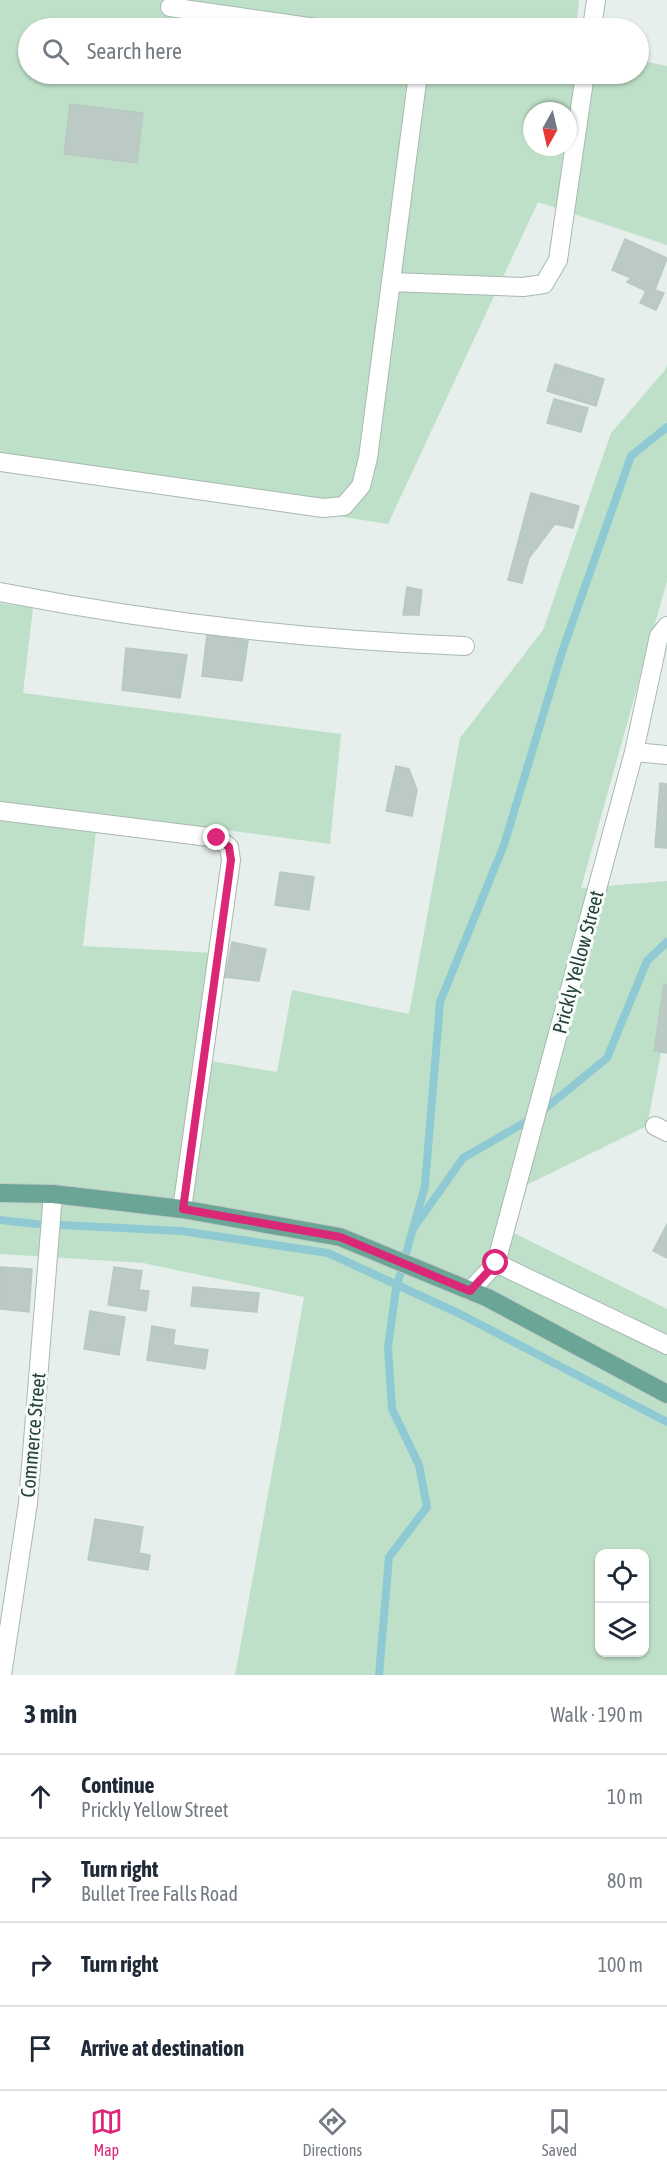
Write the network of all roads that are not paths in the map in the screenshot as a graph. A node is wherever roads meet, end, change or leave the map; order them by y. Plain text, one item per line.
1 (596, 0) edge
2 (170, 7) dead end
3 (246, 18) edge
4 (593, 18) edge
5 (417, 84) edge
6 (584, 84) edge
7 (391, 282) junction
8 (0, 462) edge
9 (0, 592) edge
10 (667, 626) edge
11 (465, 646) dead end
12 (634, 752) junction
13 (667, 755) edge
14 (0, 811) edge
15 (0, 1192) edge
16 (52, 1194) junction
17 (183, 1209) junction
18 (496, 1263) junction
19 (470, 1291) junction
20 (667, 1346) edge
21 (667, 1394) edge
22 (3, 1675) edge

1 - 4 street
2 - 3 street
5 - 7 street
6 - 7 street
7 - 8 street
9 - 11 street
10 - 12 street, Prickly Yellow Street
12 - 13 street
12 - 18 street, Prickly Yellow Street
14 - 17 street
15 - 16 main road
16 - 17 main road
16 - 22 street, Commerce Street
17 - 19 main road
18 - 19 street, Prickly Yellow Street
18 - 20 street
19 - 21 main road

